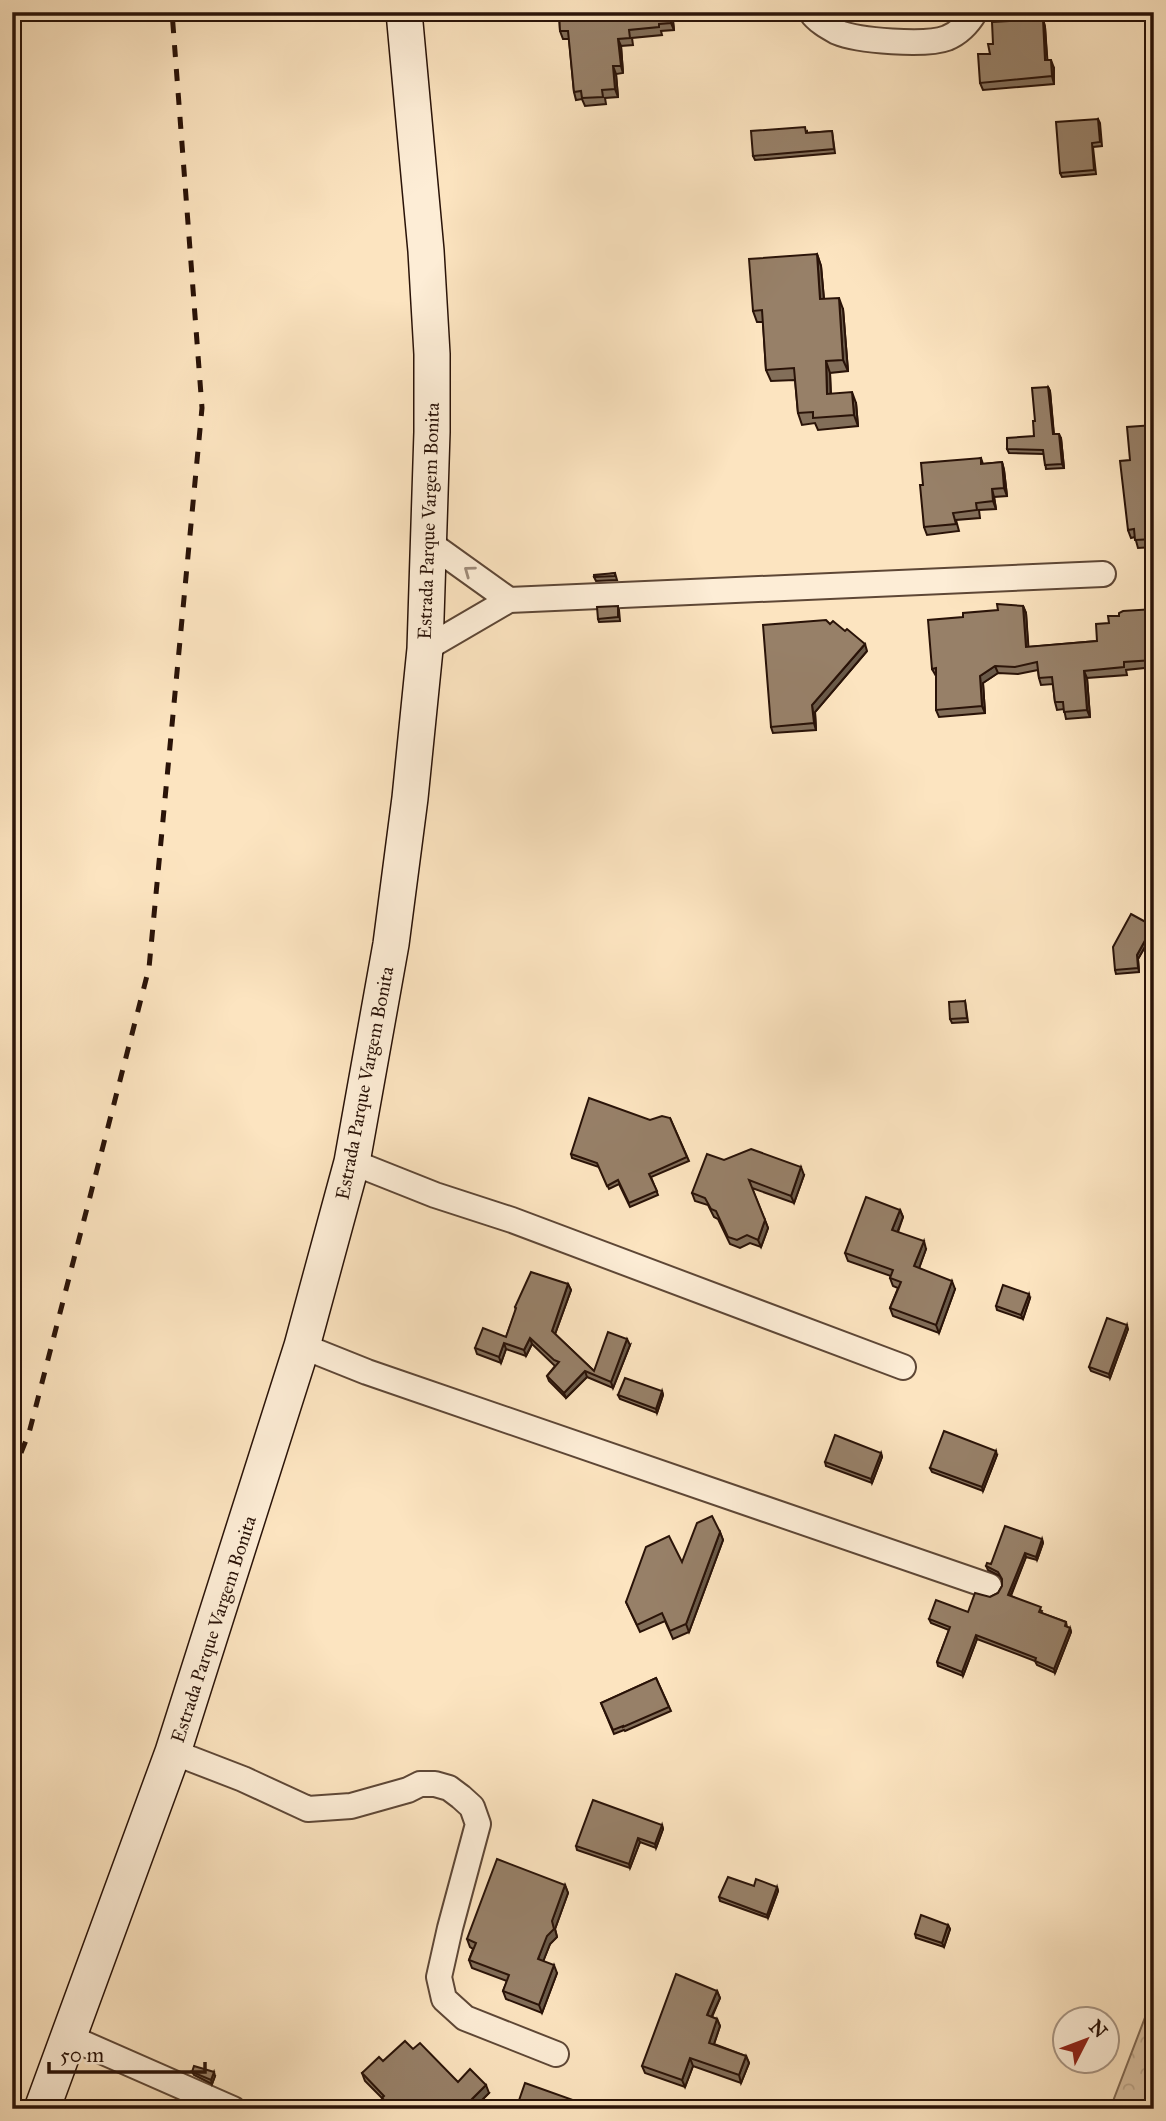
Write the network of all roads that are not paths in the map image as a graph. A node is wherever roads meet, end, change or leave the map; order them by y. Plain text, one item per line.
1 (404, 12) edge
2 (811, 12) edge
3 (975, 12) edge
4 (428, 542) junction
5 (1103, 574) dead end
6 (509, 600) junction
7 (425, 649) junction
8 (352, 1162) junction
9 (302, 1346) junction
10 (903, 1367) dead end
11 (989, 1586) dead end
12 (173, 1752) junction
13 (69, 2037) junction
14 (556, 2054) dead end
15 (43, 2109) edge
16 (233, 2109) edge

1 - 4 main road, Estrada Parque Vargem Bonita
2 - 3 street
6 -> 4 street
4 - 7 main road, Estrada Parque Vargem Bonita
5 - 6 street
6 - 7 street
7 - 8 main road, Estrada Parque Vargem Bonita
8 - 9 main road, Estrada Parque Vargem Bonita
8 - 10 street
9 - 11 street
9 - 12 main road, Estrada Parque Vargem Bonita
12 - 13 main road, Estrada Parque Vargem Bonita
12 - 14 street
13 - 15 main road, Estrada Parque Vargem Bonita
13 - 16 street

